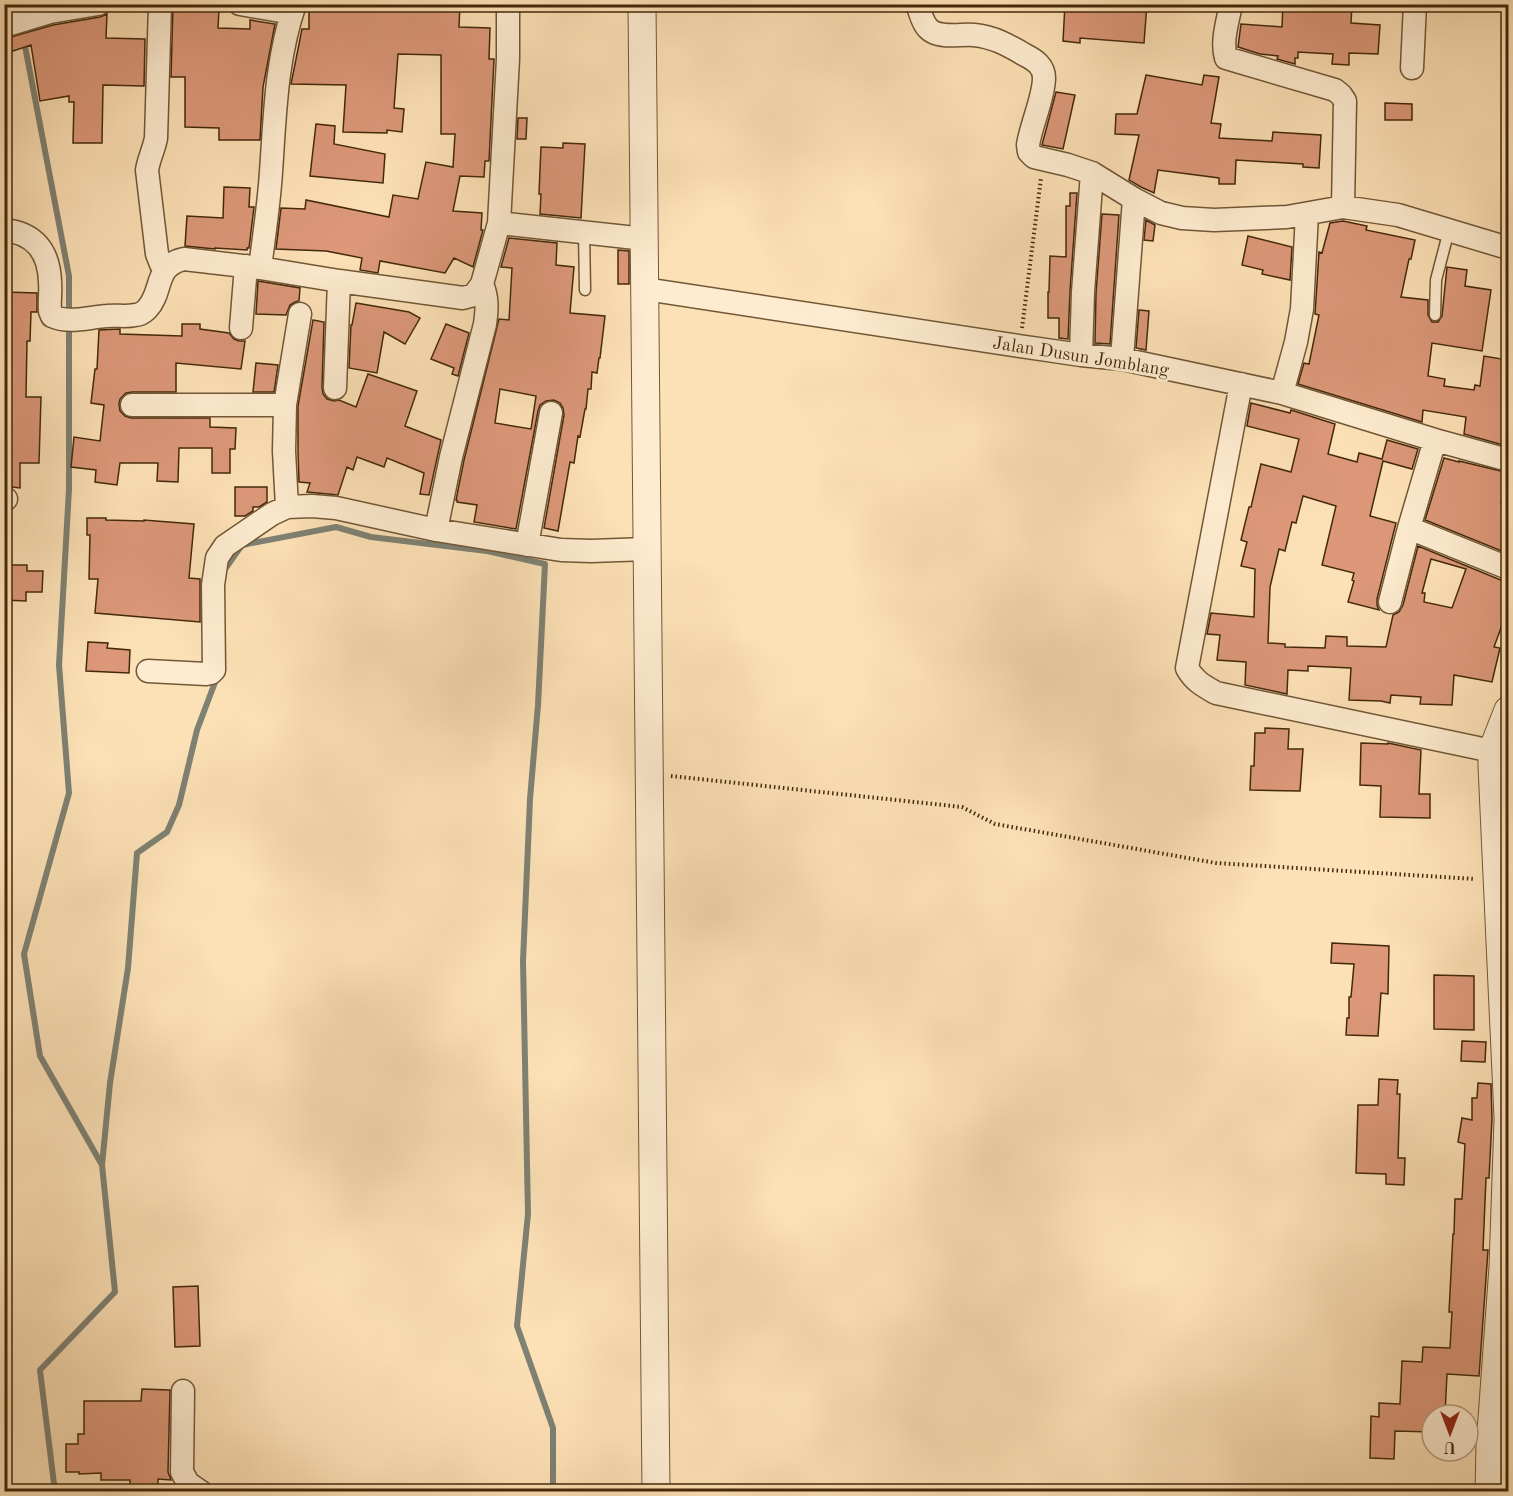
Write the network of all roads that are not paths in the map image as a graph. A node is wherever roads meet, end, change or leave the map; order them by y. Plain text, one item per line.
1 (98, 4) edge
2 (160, 4) edge
3 (240, 4) edge
4 (508, 4) edge
5 (642, 4) edge
6 (917, 4) edge
7 (1231, 4) edge
8 (1415, 4) edge
9 (293, 9) edge
10 (8, 18) edge
11 (1413, 68) dead end
12 (1092, 173) junction
13 (1134, 199) junction
14 (1343, 207) junction
15 (1307, 214) junction
16 (499, 223) junction
17 (4, 230) edge
18 (1449, 230) junction
19 (584, 232) junction
20 (645, 239) junction
21 (1509, 248) edge
22 (253, 267) junction
23 (165, 270) junction
24 (339, 281) junction
25 (482, 284) junction
26 (645, 289) junction
27 (585, 290) dead end
28 (300, 314) dead end
29 (1435, 315) dead end
30 (241, 328) dead end
31 (1081, 355) junction
32 (1122, 359) junction
33 (1241, 384) junction
34 (334, 388) dead end
35 (1282, 393) junction
36 (132, 405) dead end
37 (285, 405) junction
38 (551, 413) dead end
39 (1435, 440) junction
40 (1509, 460) edge
41 (287, 507) junction
42 (1409, 528) junction
43 (436, 530) junction
44 (527, 545) junction
45 (647, 549) junction
46 (1509, 568) edge
47 (1390, 602) dead end
48 (148, 671) dead end
49 (1509, 710) edge
50 (1492, 751) junction
51 (1509, 1119) edge
52 (183, 1391) dead end
53 (201, 1491) edge
54 (656, 1491) edge
55 (1489, 1491) edge

1 - 10 street
2 - 23 street
3 - 9 street
4 - 16 street
5 - 20 street
6 - 12 street
7 - 14 street
8 - 11 street
9 - 22 street
12 - 13 street
12 - 31 street
13 - 15 street
13 - 32 street
14 - 15 street
14 - 18 street
15 - 35 street
16 - 19 street
16 - 25 street
17 - 23 street
18 - 21 street
18 - 29 lane
19 - 20 street
19 - 27 lane
20 - 26 street
22 - 23 street
22 - 24 street
22 - 30 street
24 - 25 street
24 - 34 street
25 - 43 street
26 - 31 street, Jalan Dusun Jomblang
26 - 45 street
28 - 37 street
31 - 32 street, Jalan Dusun Jomblang
32 - 33 street, Jalan Dusun Jomblang
33 - 35 street, Jalan Dusun Jomblang
33 - 50 street
35 - 39 street, Jalan Dusun Jomblang
36 - 37 street
37 - 41 street
38 - 44 street
39 - 40 street, Jalan Dusun Jomblang
39 - 42 street
41 - 43 street
41 - 48 street
42 - 46 street
42 - 47 street
43 - 44 street
44 - 45 street
45 - 54 street
49 - 50 street
50 - 51 street
51 - 55 street
52 - 53 street

